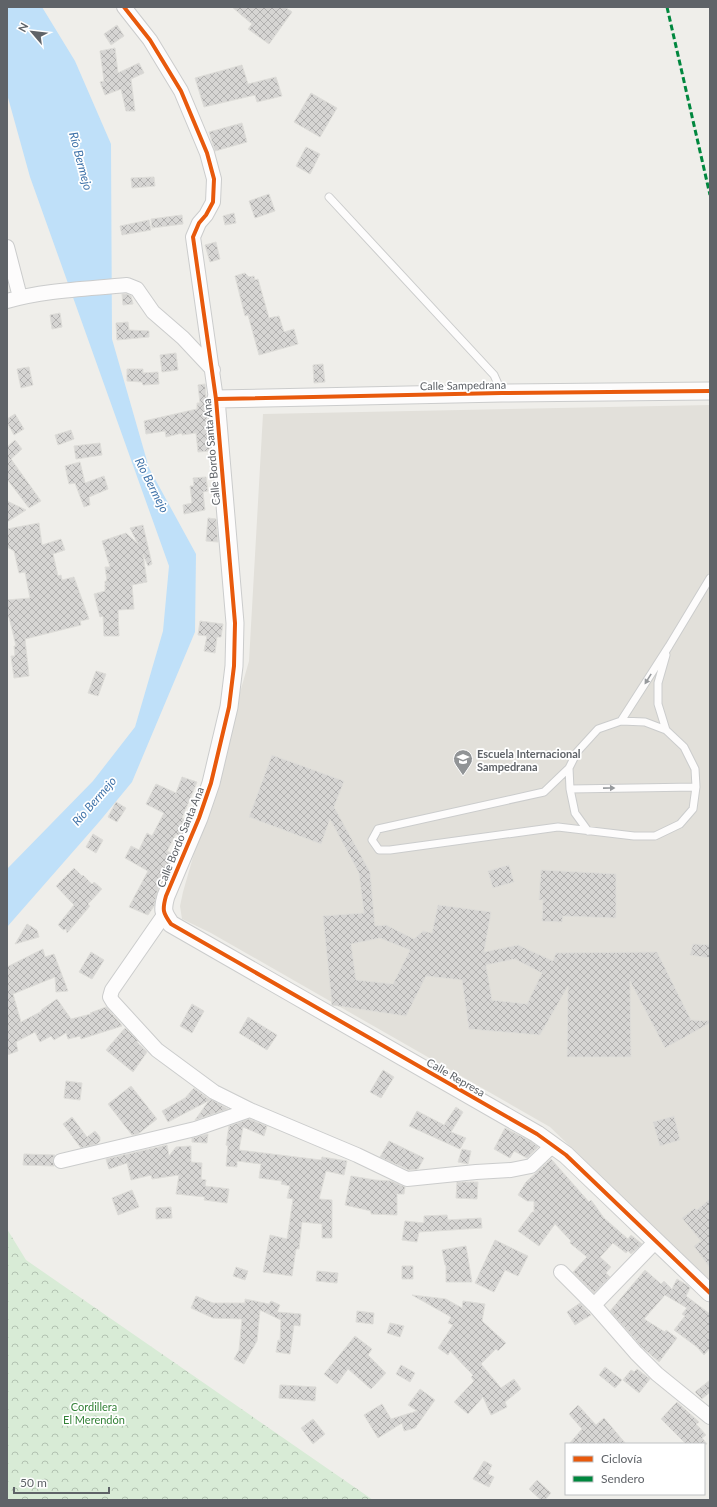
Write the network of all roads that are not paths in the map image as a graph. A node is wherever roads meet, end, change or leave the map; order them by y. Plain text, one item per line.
1 (124, 7) edge
2 (329, 197) dead end
3 (7, 247) edge
4 (13, 299) edge
5 (213, 370) junction
6 (710, 391) edge
7 (502, 393) junction
8 (216, 399) junction
9 (710, 578) edge
10 (669, 646) junction
11 (621, 721) junction
12 (666, 730) junction
13 (569, 768) junction
14 (696, 787) junction
15 (570, 789) junction
16 (588, 831) junction
17 (164, 915) junction
18 (250, 1110) junction
19 (553, 1145) junction
20 (61, 1161) dead end
21 (656, 1241) junction
22 (561, 1272) dead end
23 (710, 1294) edge
24 (594, 1305) junction
25 (710, 1417) edge

1 - 5 street, Calle Bordo Santa Ana
2 - 7 lane
3 - 4 street
4 - 5 street
5 - 8 street, Calle Bordo Santa Ana
6 - 7 street, Calle Sampedrana
7 - 8 street, Calle Sampedrana
8 - 17 street, Calle Bordo Santa Ana
9 - 10 lane
10 -> 11 lane
10 - 12 lane
11 - 12 lane
11 - 13 lane
12 - 14 lane
13 - 15 lane
13 - 16 lane
15 -> 14 lane
14 - 16 lane
15 - 16 lane
17 - 18 street
17 - 19 street, Calle Represa
18 - 19 street
18 - 20 street
19 - 21 street, Calle Represa
21 - 23 street, Calle Represa
21 - 24 street
22 - 24 street
24 - 25 street

